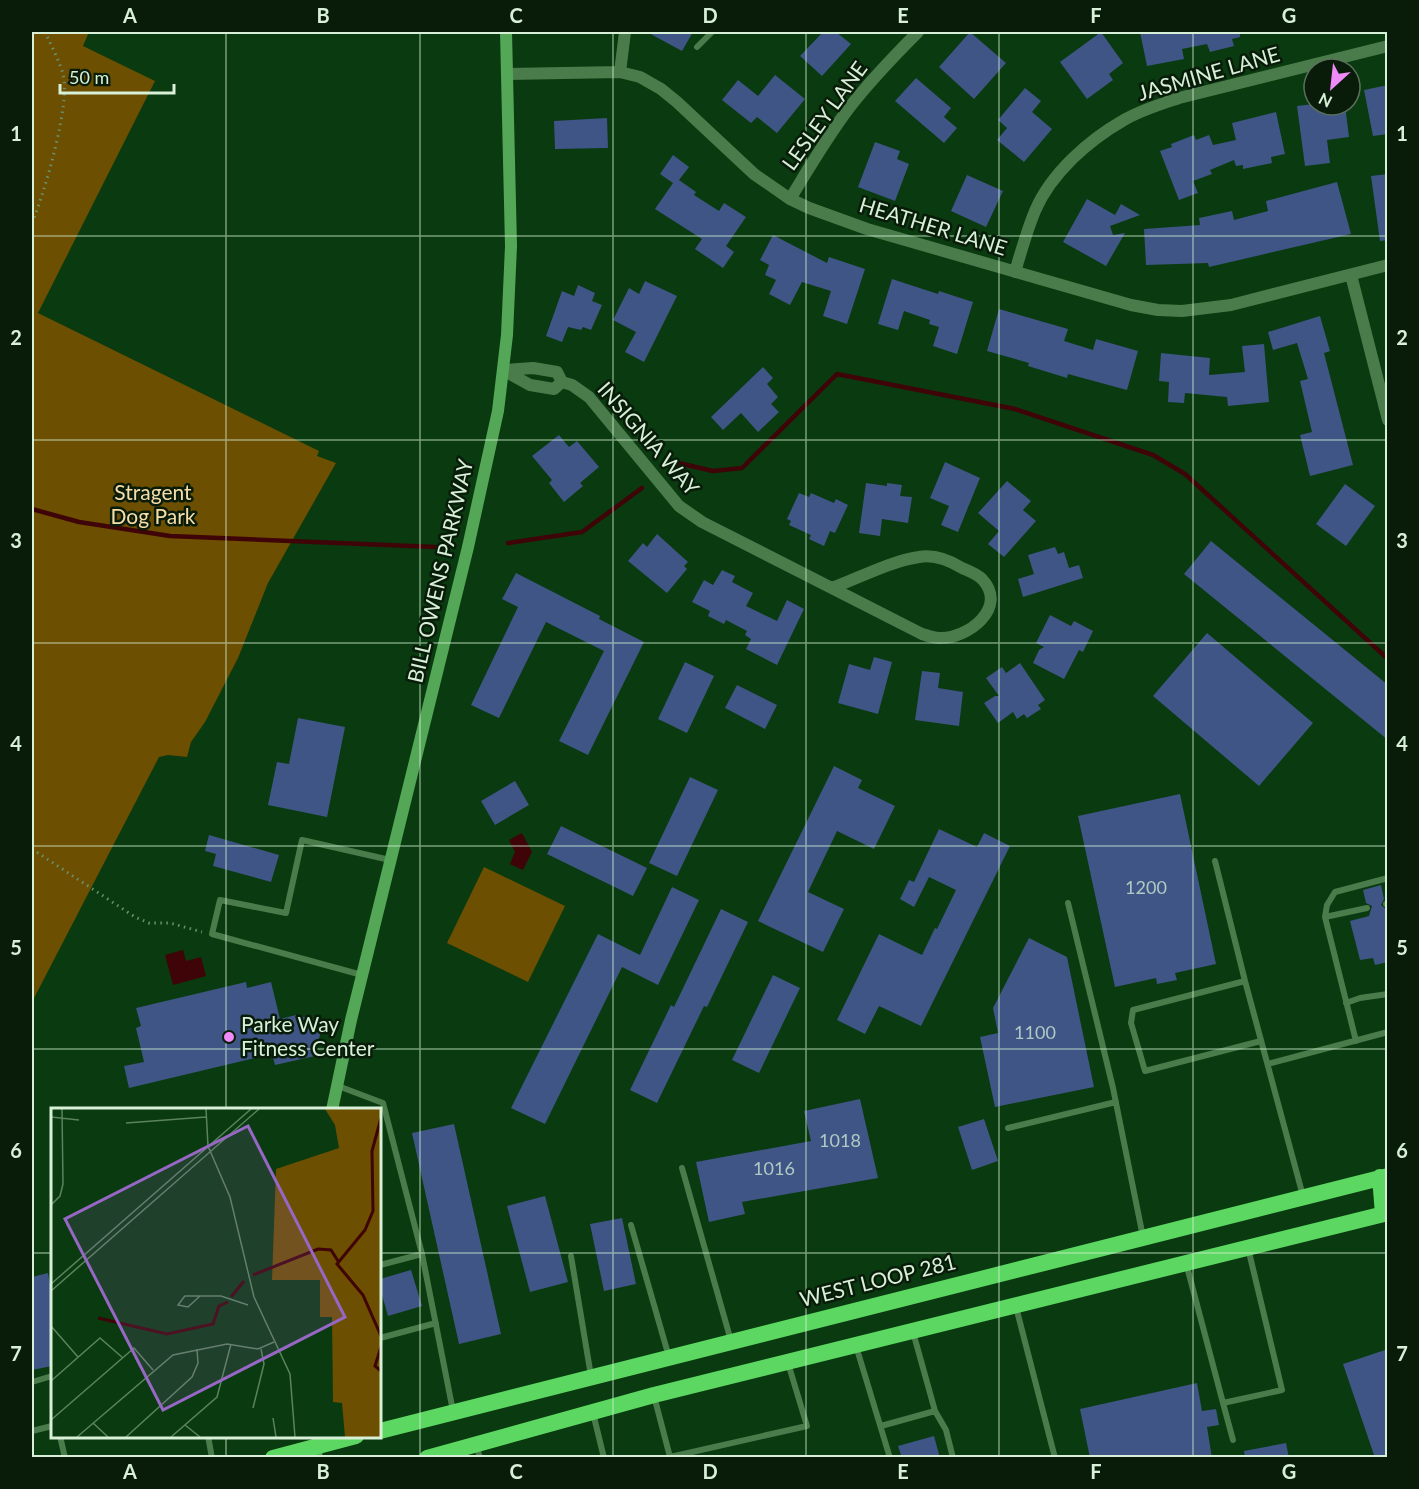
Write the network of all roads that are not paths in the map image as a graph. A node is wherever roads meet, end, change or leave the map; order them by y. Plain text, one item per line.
1 (506, 32) edge
2 (625, 32) edge
3 (712, 32) edge
4 (918, 32) edge
5 (1388, 46) edge
6 (697, 47) dead end
7 (620, 72) junction
8 (507, 74) junction
9 (790, 199) junction
10 (1388, 265) edge
11 (1015, 272) junction
12 (1351, 275) junction
13 (503, 370) junction
14 (1388, 420) edge
15 (832, 588) junction
16 (390, 860) junction
17 (1215, 861) dead end
18 (1388, 879) edge
19 (1068, 903) dead end
20 (1367, 908) dead end
21 (1326, 918) junction
22 (362, 975) junction
23 (1245, 981) junction
24 (1388, 994) edge
25 (1346, 1002) junction
26 (1388, 1032) edge
27 (1261, 1041) junction
28 (1356, 1041) junction
29 (1268, 1064) junction
30 (336, 1086) junction
31 (1116, 1102) junction
32 (332, 1108) edge
33 (1008, 1128) dead end
34 (682, 1168) dead end
35 (1384, 1177) edge
36 (1304, 1197) junction
37 (1385, 1213) edge
38 (631, 1226) dead end
39 (1143, 1237) junction
40 (1248, 1246) junction
41 (422, 1254) junction
42 (571, 1256) dead end
43 (1186, 1263) junction
44 (381, 1265) edge
45 (1016, 1306) junction
46 (436, 1323) junction
47 (914, 1332) junction
48 (381, 1338) edge
49 (731, 1341) junction
50 (855, 1346) junction
51 (669, 1357) junction
52 (788, 1363) junction
53 (51, 1376) edge
54 (591, 1377) junction
55 (32, 1382) edge
56 (654, 1395) junction
57 (1223, 1403) junction
58 (935, 1411) junction
59 (453, 1412) junction
60 (593, 1412) junction
61 (51, 1426) edge
62 (881, 1426) junction
63 (32, 1431) edge
64 (381, 1431) edge
65 (60, 1438) edge
66 (207, 1438) edge
67 (352, 1438) edge
68 (1233, 1440) dead end
69 (318, 1447) edge
70 (478, 1451) edge
71 (670, 1457) edge
72 (65, 1458) edge
73 (212, 1458) edge
74 (273, 1458) edge
75 (427, 1458) edge
76 (604, 1458) edge
77 (890, 1458) edge
78 (953, 1458) edge
79 (1055, 1458) edge

1 - 8 main road, BILL OWENS PARKWAY
2 - 7 street
3 - 6 lane
4 - 9 street, LESLEY LANE
5 - 11 street, JASMINE LANE
7 - 8 street, HEATHER LANE
7 - 9 street, HEATHER LANE
8 - 13 main road, BILL OWENS PARKWAY
9 - 11 street, HEATHER LANE
10 - 12 street, HEATHER LANE
11 - 12 street, HEATHER LANE
12 - 14 street
13 - 15 street, INSIGNIA WAY
13 - 16 main road, BILL OWENS PARKWAY
15 - 15 street, INSIGNIA WAY
16 - 22 main road, BILL OWENS PARKWAY
16 - 22 lane
17 - 23 lane
18 - 21 lane
19 - 31 lane
20 - 21 lane
21 - 25 lane
22 - 30 main road, BILL OWENS PARKWAY
23 - 27 lane
23 - 27 lane
24 - 25 lane
25 - 28 lane
26 - 28 lane
27 - 29 lane
28 - 29 lane
29 - 36 lane
30 - 32 main road, BILL OWENS PARKWAY
30 - 41 lane
31 - 33 lane
31 - 39 lane
34 - 49 lane
35 - 36 highway, WEST LOOP 281
35 - 37 highway
36 - 39 highway, WEST LOOP 281
37 - 40 highway
38 - 51 lane
39 - 49 highway, WEST LOOP 281
40 - 43 highway
40 - 57 lane
41 - 44 lane
41 - 46 lane
42 - 54 lane
43 - 45 highway
43 - 57 lane
45 - 47 highway
45 - 79 lane
46 - 48 lane
46 - 59 lane
47 - 50 highway
47 - 58 lane
49 - 51 highway, WEST LOOP 281
50 - 52 highway
50 - 62 lane
51 - 54 highway, WEST LOOP 281
52 - 56 highway
52 - 71 lane
53 - 55 lane
54 - 59 highway, WEST LOOP 281
56 - 60 highway
56 - 71 lane
57 - 68 lane
58 - 62 lane
58 - 78 lane
59 - 64 highway, WEST LOOP 281
60 - 70 highway
60 - 76 lane
61 - 63 lane
62 - 77 lane
65 - 72 lane
66 - 73 lane
67 - 69 highway
69 - 74 highway
70 - 75 highway

